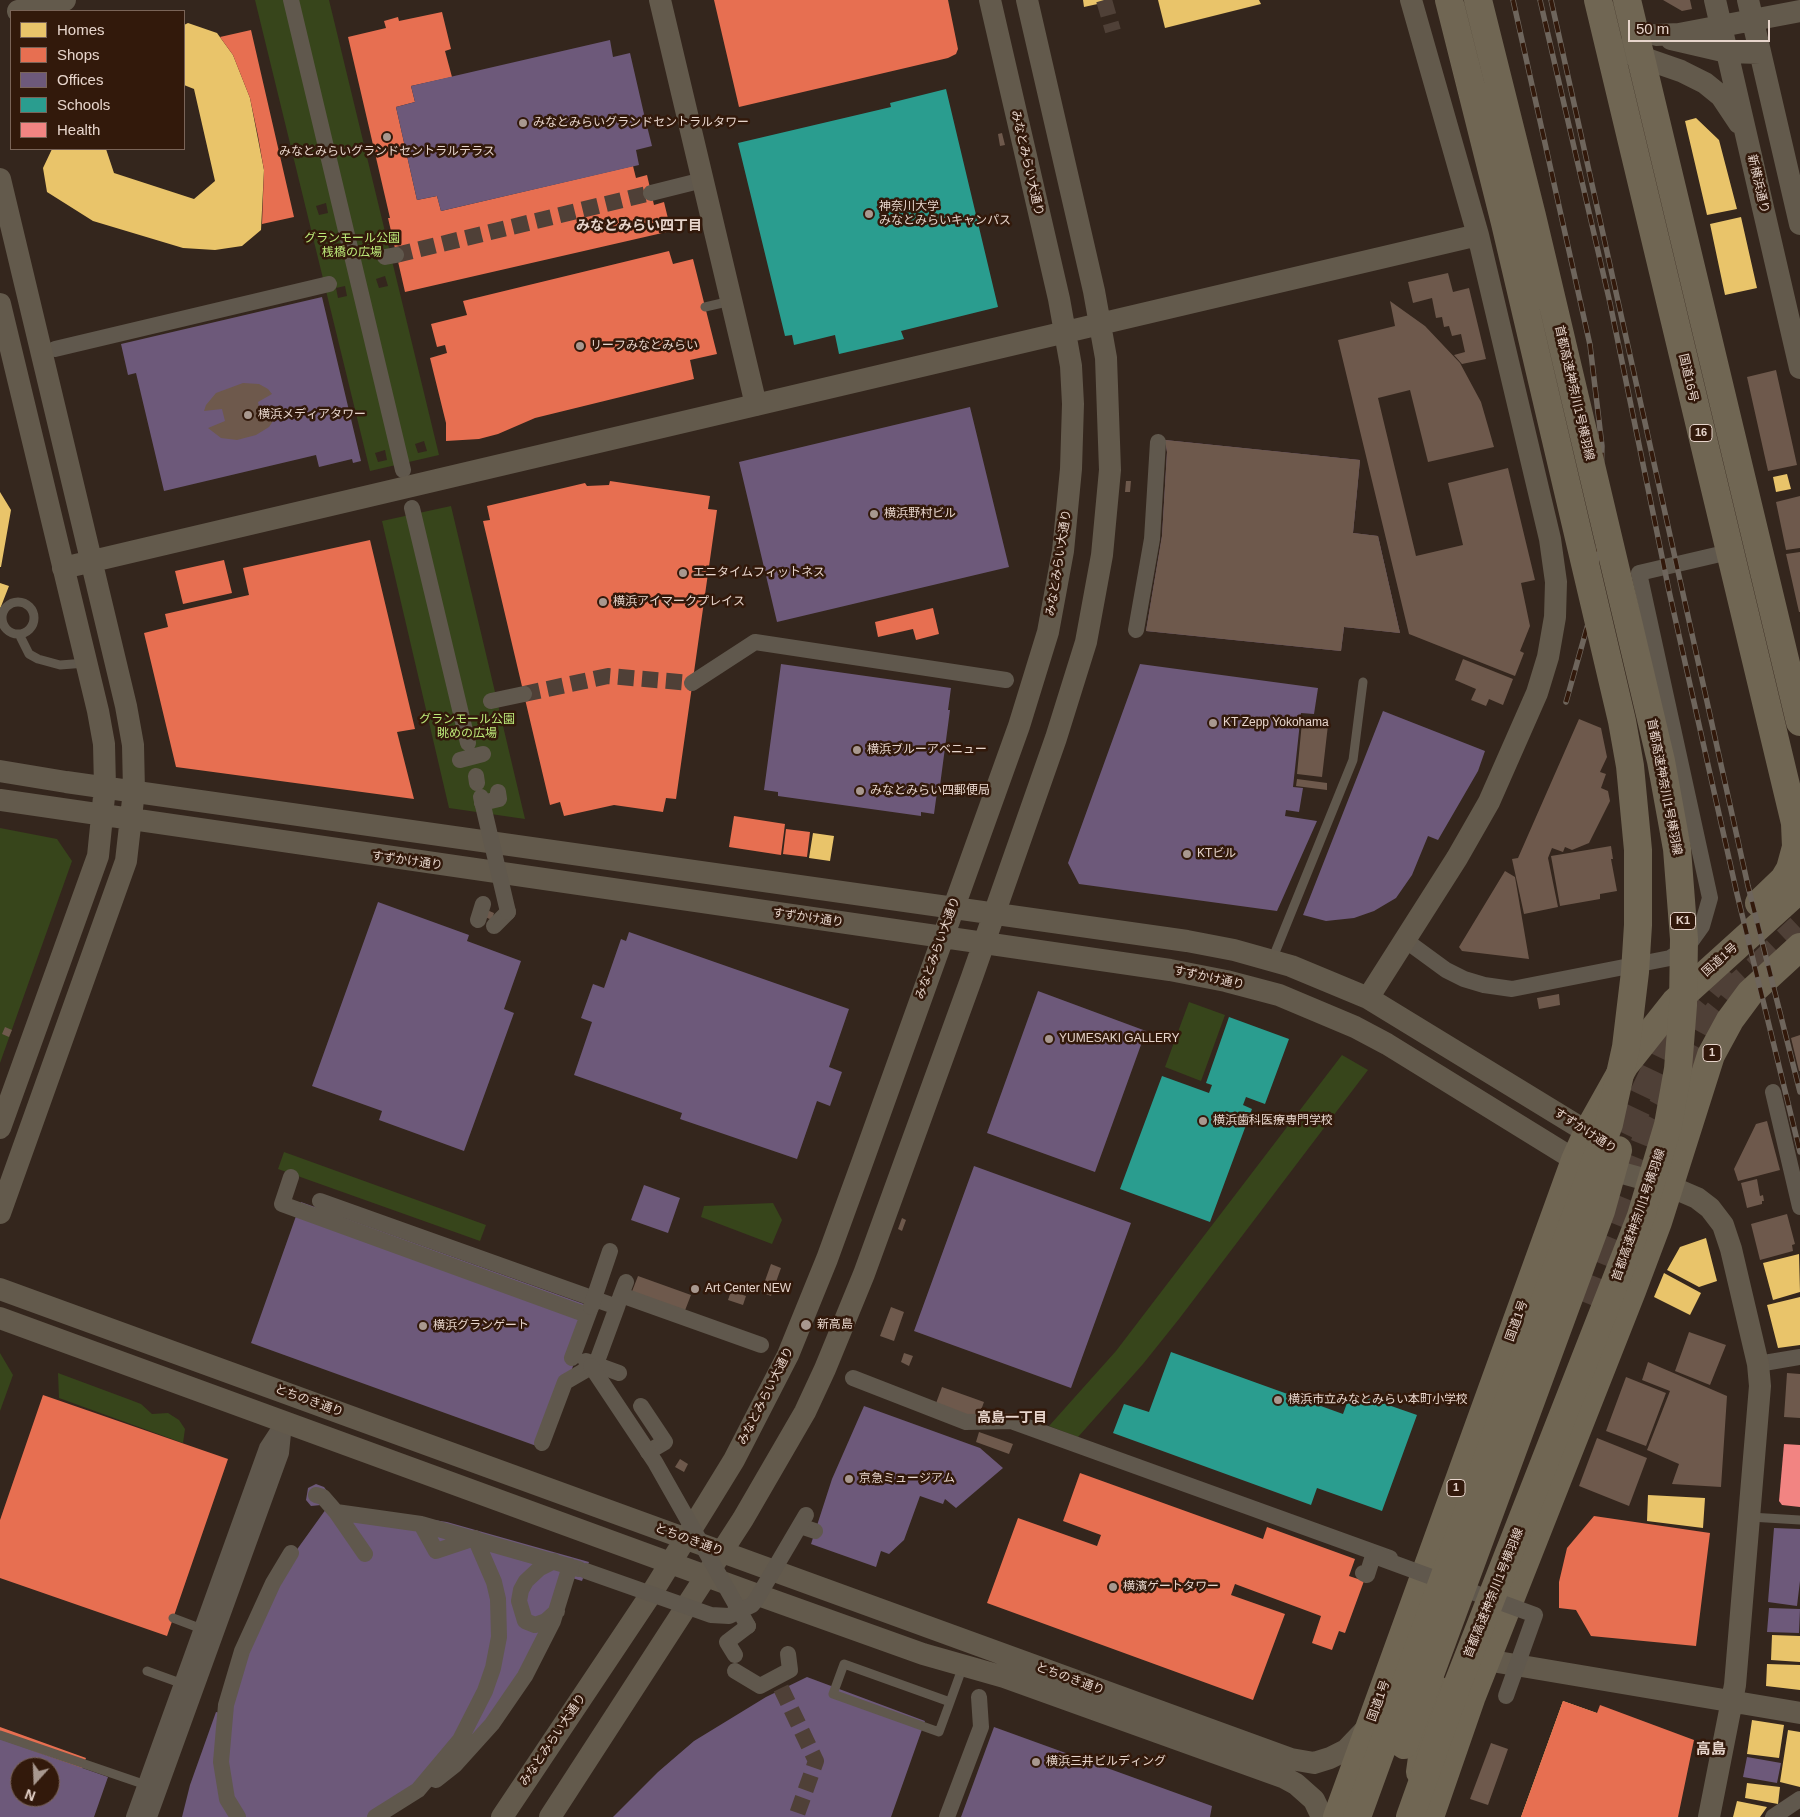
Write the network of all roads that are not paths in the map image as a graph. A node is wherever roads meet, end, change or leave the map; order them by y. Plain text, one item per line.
1 (65, 0) edge
2 (292, 0) edge
3 (660, 0) edge
4 (990, 0) edge
5 (1027, 0) edge
6 (1411, 0) edge
7 (1439, 0) edge
8 (1449, 0) edge
9 (1478, 0) edge
10 (1598, 0) edge
11 (1628, 0) edge
12 (1715, 0) edge
13 (22, 10) edge
14 (1750, 10) edge
15 (1800, 11) edge
16 (1721, 26) junction
17 (1644, 40) junction
18 (1609, 46) junction
19 (1727, 52) junction
20 (1760, 53) junction
21 (1471, 89) junction
22 (1747, 137) junction
23 (0, 179) edge
24 (703, 180) junction
25 (651, 193) tunnel mouth
26 (1800, 224) edge
27 (1478, 235) junction
28 (329, 284) dead end
29 (732, 301) junction
30 (0, 304) edge
31 (705, 307) dead end
32 (1101, 324) junction
33 (1066, 332) junction
34 (55, 349) dead end
35 (1800, 368) edge
36 (756, 405) junction
37 (1158, 442) dead end
38 (403, 470) dead end
39 (412, 508) dead end
40 (1729, 552) junction
41 (91, 562) junction
42 (63, 568) junction
43 (1136, 630) dead end
44 (20, 634) dead end
45 (1655, 651) junction
46 (86, 663) junction
47 (1006, 680) dead end
48 (1363, 682) dead end
49 (692, 683) tunnel mouth
50 (524, 694) tunnel mouth
51 (491, 701) dead end
52 (1800, 722) edge
53 (1630, 766) junction
54 (474, 769) junction
55 (0, 771) edge
56 (105, 788) junction
57 (134, 791) junction
58 (498, 792) dead end
59 (0, 800) edge
60 (103, 817) junction
61 (132, 821) junction
62 (1797, 831) edge
63 (1800, 889) edge
64 (953, 907) junction
65 (994, 914) junction
66 (494, 926) dead end
67 (942, 937) junction
68 (1405, 940) junction
69 (983, 943) junction
70 (1800, 947) edge
71 (1272, 960) junction
72 (1390, 963) junction
73 (1628, 967) junction
74 (1327, 980) junction
75 (1368, 998) junction
76 (1675, 1002) junction
77 (1773, 1092) dead end
78 (0, 1128) edge
79 (1588, 1131) junction
80 (1575, 1160) junction
81 (290, 1185) dead end
82 (1669, 1186) junction
83 (320, 1201) dead end
84 (1800, 1207) edge
85 (0, 1213) edge
86 (610, 1251) dead end
87 (0, 1288) edge
88 (621, 1294) junction
89 (589, 1311) junction
90 (0, 1318) edge
91 (761, 1345) dead end
92 (1800, 1357) edge
93 (572, 1358) junction
94 (596, 1364) junction
95 (1584, 1364) junction
96 (1758, 1364) junction
97 (619, 1373) dead end
98 (852, 1378) dead end
99 (641, 1406) dead end
100 (284, 1422) junction
101 (542, 1443) dead end
102 (651, 1457) junction
103 (316, 1495) dead end
104 (336, 1512) junction
105 (1749, 1516) junction
106 (1800, 1520) edge
107 (421, 1524) junction
108 (807, 1524) dead end
109 (475, 1538) junction
110 (685, 1539) junction
111 (722, 1552) junction
112 (291, 1553) dead end
113 (365, 1554) dead end
114 (1395, 1560) dead end
115 (554, 1561) junction
116 (670, 1563) junction
117 (578, 1568) junction
118 (1363, 1573) dead end
119 (707, 1577) junction
120 (557, 1610) junction
121 (740, 1612) junction
122 (173, 1618) dead end
123 (202, 1629) junction
124 (788, 1654) dead end
125 (1486, 1660) junction
126 (963, 1666) junction
127 (147, 1671) dead end
128 (182, 1684) junction
129 (1506, 1696) dead end
130 (979, 1697) dead end
131 (950, 1702) junction
132 (1732, 1703) junction
133 (1800, 1713) edge
134 (1370, 1725) junction
135 (0, 1735) edge
136 (1288, 1769) junction
137 (146, 1785) junction
138 (1800, 1799) edge
139 (134, 1817) edge
140 (149, 1817) edge
141 (238, 1817) edge
142 (374, 1817) edge
143 (382, 1817) edge
144 (502, 1817) edge
145 (550, 1817) edge
146 (947, 1817) edge
147 (1338, 1817) edge
148 (1378, 1817) edge
149 (1394, 1817) edge
150 (1410, 1817) edge
151 (1416, 1817) edge
152 (1430, 1817) edge
153 (1709, 1817) edge
154 (1773, 1817) edge

1 - 13 street
2 - 38 street
3 - 24 street
4 - 33 street, みなとみらい大通り
5 - 32 street
6 - 27 street
7 - 21 highway, bridge
8 - 21 highway, bridge
9 - 95 highway, 首都高速神奈川1号横羽線 / K1, bridge
10 - 18 highway, 国道16号 / 16
11 - 17 highway, 16
12 - 16 street, 新横浜通り
14 - 15 street
14 - 16 street
14 - 20 street
16 - 17 street
16 - 19 street, 新横浜通り
17 - 18 street
17 - 19 street
17 - 22 street
17 - 52 highway, 16
18 - 40 highway, 国道16号 / 16
19 - 20 street
19 - 22 street, 新横浜通り
20 - 26 street
21 - 53 highway, bridge
22 - 35 street, 新横浜通り
23 - 41 street
24 - 25 street
24 - 29 street
27 - 32 street
27 - 68 street
28 - 34 street
29 - 31 lane
29 - 36 street
30 - 42 street
32 - 33 street
32 - 65 street
33 - 36 street
33 - 64 street, みなとみらい大通り
36 - 41 street
37 - 43 street
39 - 54 street
40 - 45 street
40 - 62 highway, 国道16号 / 16
41 - 42 street
41 - 57 street
42 - 46 street
44 - 46 lane
45 - 73 street
45 - 73 street
46 - 56 street
47 - 49 street
48 - 71 lane
50 - 51 street
53 - 147 highway, bridge
53 - 148 highway, bridge
54 - 58 street
54 - 66 street, bridge
55 - 56 street
56 - 57 street
56 - 60 street
57 - 61 street
57 - 64 street
59 - 60 street, すずかけ通り
60 - 61 street, すずかけ通り
60 - 78 street
61 - 67 street, すずかけ通り
61 - 85 street
62 - 76 highway, 国道16号
63 - 76 highway, 国道1号 / 1
64 - 65 street, すずかけ通り
64 - 67 street, みなとみらい大通り
65 - 69 street
65 - 71 street, すずかけ通り
67 - 69 street, すずかけ通り
67 - 110 street, みなとみらい大通り
68 - 72 street
68 - 73 street
69 - 80 street, すずかけ通り
69 - 111 street
70 - 82 highway, 1
71 - 74 street, すずかけ通り
72 - 74 street
72 - 75 street
74 - 75 street, すずかけ通り
75 - 79 street, すずかけ通り
76 - 79 highway, 国道1号 / 1
77 - 84 street
79 - 80 highway, 国道1号 / 1
79 - 82 street, すずかけ通り
80 - 82 street, すずかけ通り
80 - 134 highway, 国道1号 / 1
81 - 89 street
82 - 96 street
82 - 125 highway, 1
83 - 88 street
86 - 89 street, bridge
87 - 110 street, とちのき通り
88 - 91 street
88 - 94 street
89 - 93 street
90 - 100 street
92 - 96 street
93 - 94 street
93 - 102 street, bridge
94 - 97 street
94 - 101 street
95 - 149 highway, bridge
95 - 150 highway, 首都高速神奈川1号横羽線 / K1, bridge
96 - 105 street
98 - 114 street
99 - 102 street
100 - 116 street
100 - 123 street
100 - 140 street
102 - 121 street, bridge
103 - 104 street
104 - 107 street
104 - 113 street
105 - 106 lane
105 - 132 street
107 - 109 street
107 - 109 street
108 - 121 street, bridge
109 - 115 street
109 - 142 street
110 - 111 street, とちのき通り
110 - 116 street, みなとみらい大通り
111 - 119 street
111 - 136 street, とちのき通り
112 - 141 street
115 - 117 street
115 - 120 street
116 - 119 street, とちのき通り
116 - 144 street, みなとみらい大通り
117 - 120 street
117 - 121 street, bridge
118 - 129 street, bridge
119 - 126 street, とちのき通り
119 - 145 street
120 - 143 street
121 - 124 street, bridge
122 - 123 lane
123 - 128 street
125 - 132 street
125 - 152 highway, 1
126 - 131 lane
126 - 136 street, とちのき通り
127 - 128 lane
128 - 137 street
130 - 146 street
131 - 131 lane
132 - 133 street
132 - 153 street
134 - 136 street, とちのき通り
134 - 147 highway, 国道1号 / 1
135 - 137 lane
136 - 147 street, とちのき通り
137 - 139 street
138 - 154 street
147 - 151 highway, 国道1号 / 1

